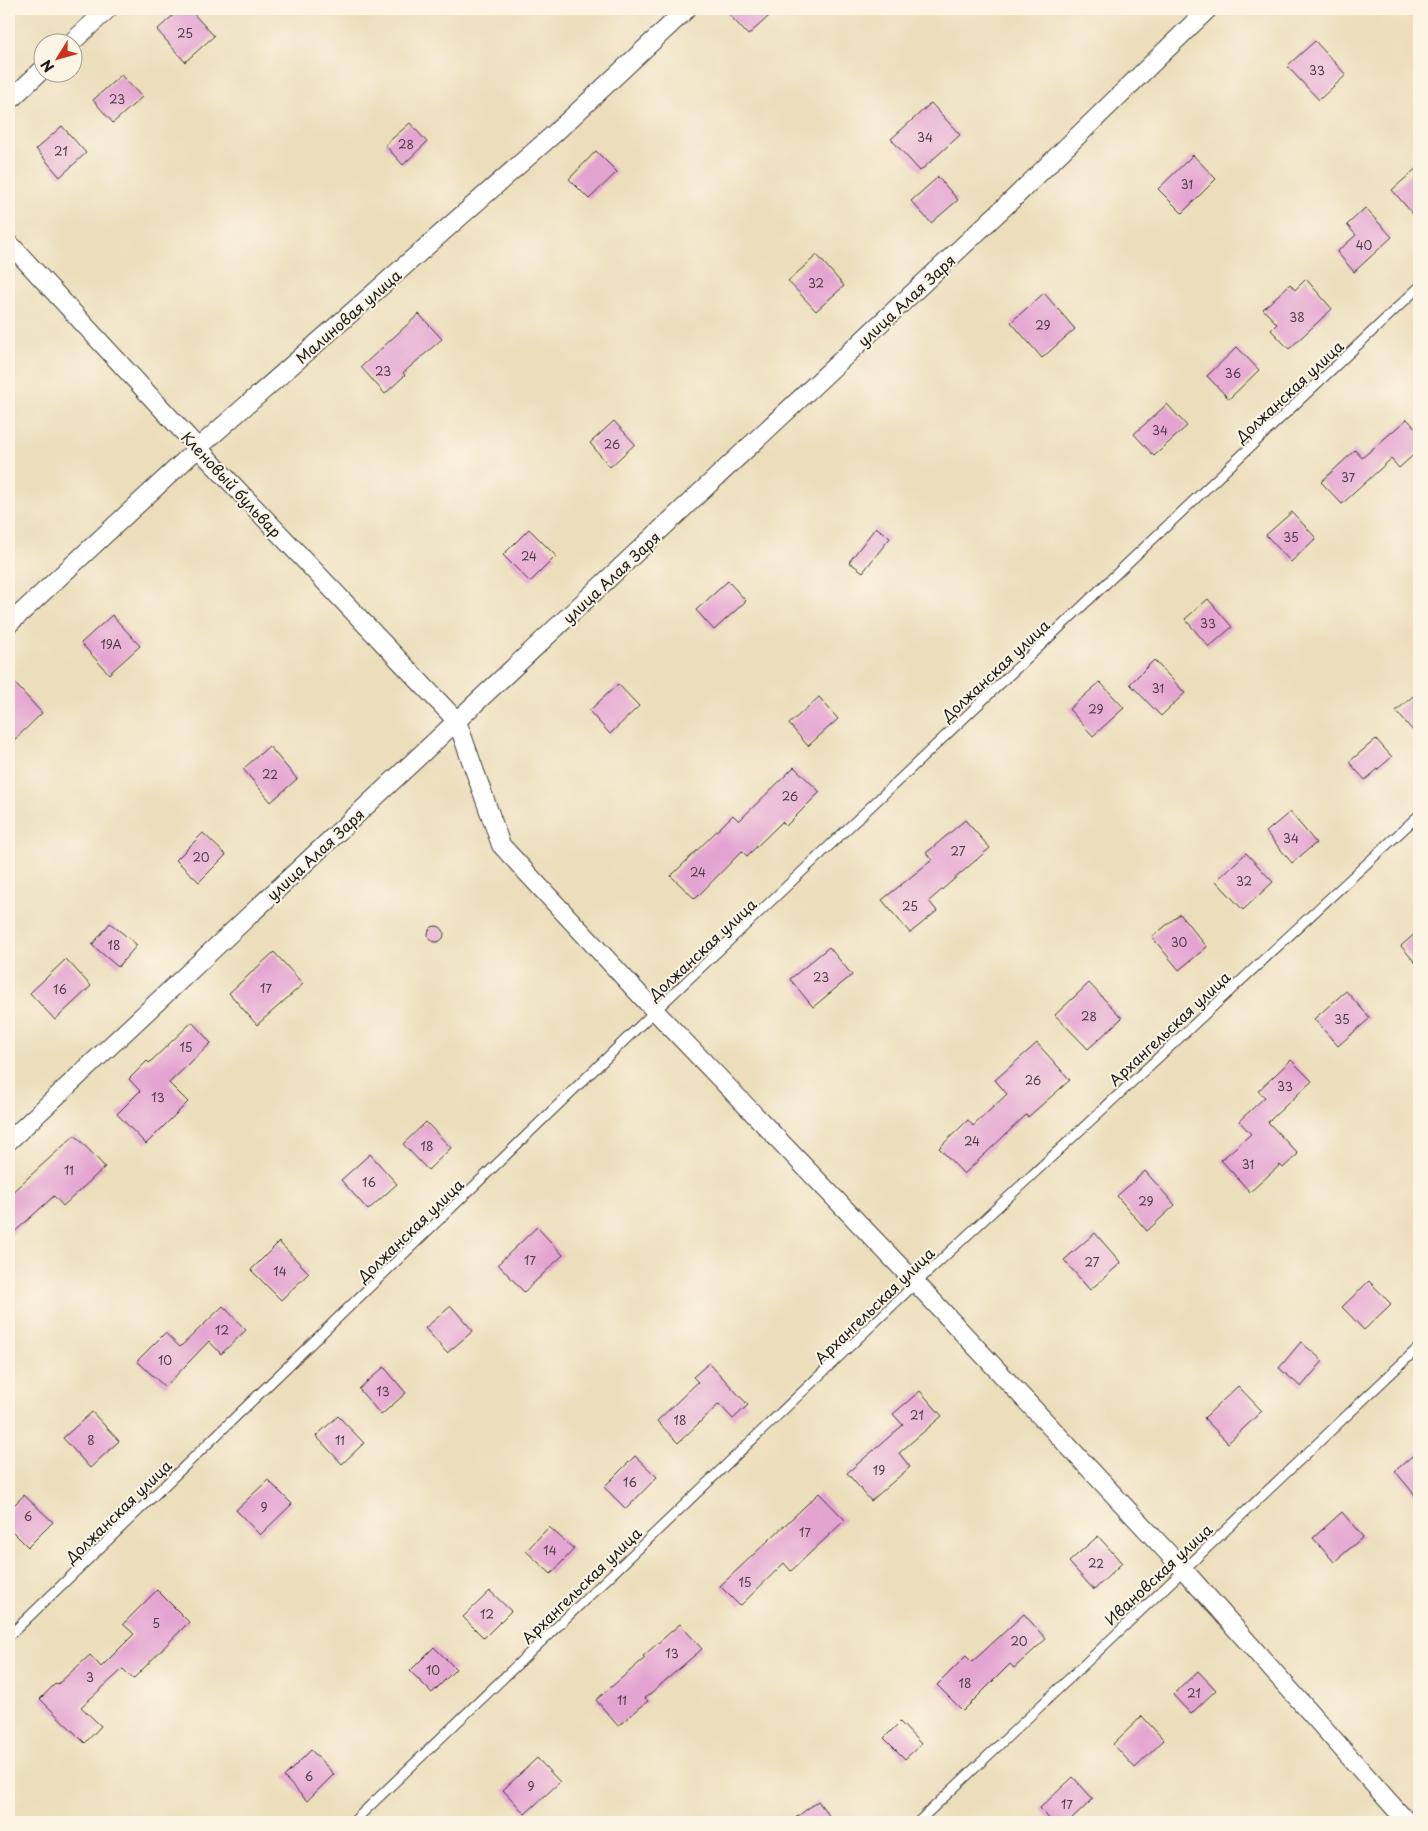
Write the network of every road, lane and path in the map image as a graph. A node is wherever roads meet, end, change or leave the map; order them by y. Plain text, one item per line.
1 (108, 9) edge
2 (687, 9) edge
3 (1208, 9) edge
4 (82, 33) edge
5 (32, 79) edge
6 (9, 101) edge
7 (9, 243) edge
8 (1419, 287) edge
9 (198, 448) junction
10 (9, 624) edge
11 (457, 721) junction
12 (1419, 815) edge
13 (656, 1011) junction
14 (9, 1141) edge
15 (916, 1283) junction
16 (1419, 1348) edge
17 (1183, 1569) junction
18 (9, 1636) edge
19 (353, 1822) edge
20 (918, 1822) edge
21 (1407, 1822) edge

1 - 4 street
2 - 9 street, Малиновая улица
3 - 11 street, улица Алая Заря
5 - 6 street
7 - 9 street, Кленовый бульвар
8 - 13 lane, Должанская улица
9 - 10 street, Малиновая улица
9 - 11 street, Кленовый бульвар
11 - 13 street
11 - 14 street, улица Алая Заря
12 - 15 lane, Архангельская улица
13 - 15 street
13 - 18 lane, Должанская улица
15 - 17 street
15 - 19 lane, Архангельская улица
16 - 17 lane, Ивановская улица
17 - 20 lane, Ивановская улица
17 - 21 street

